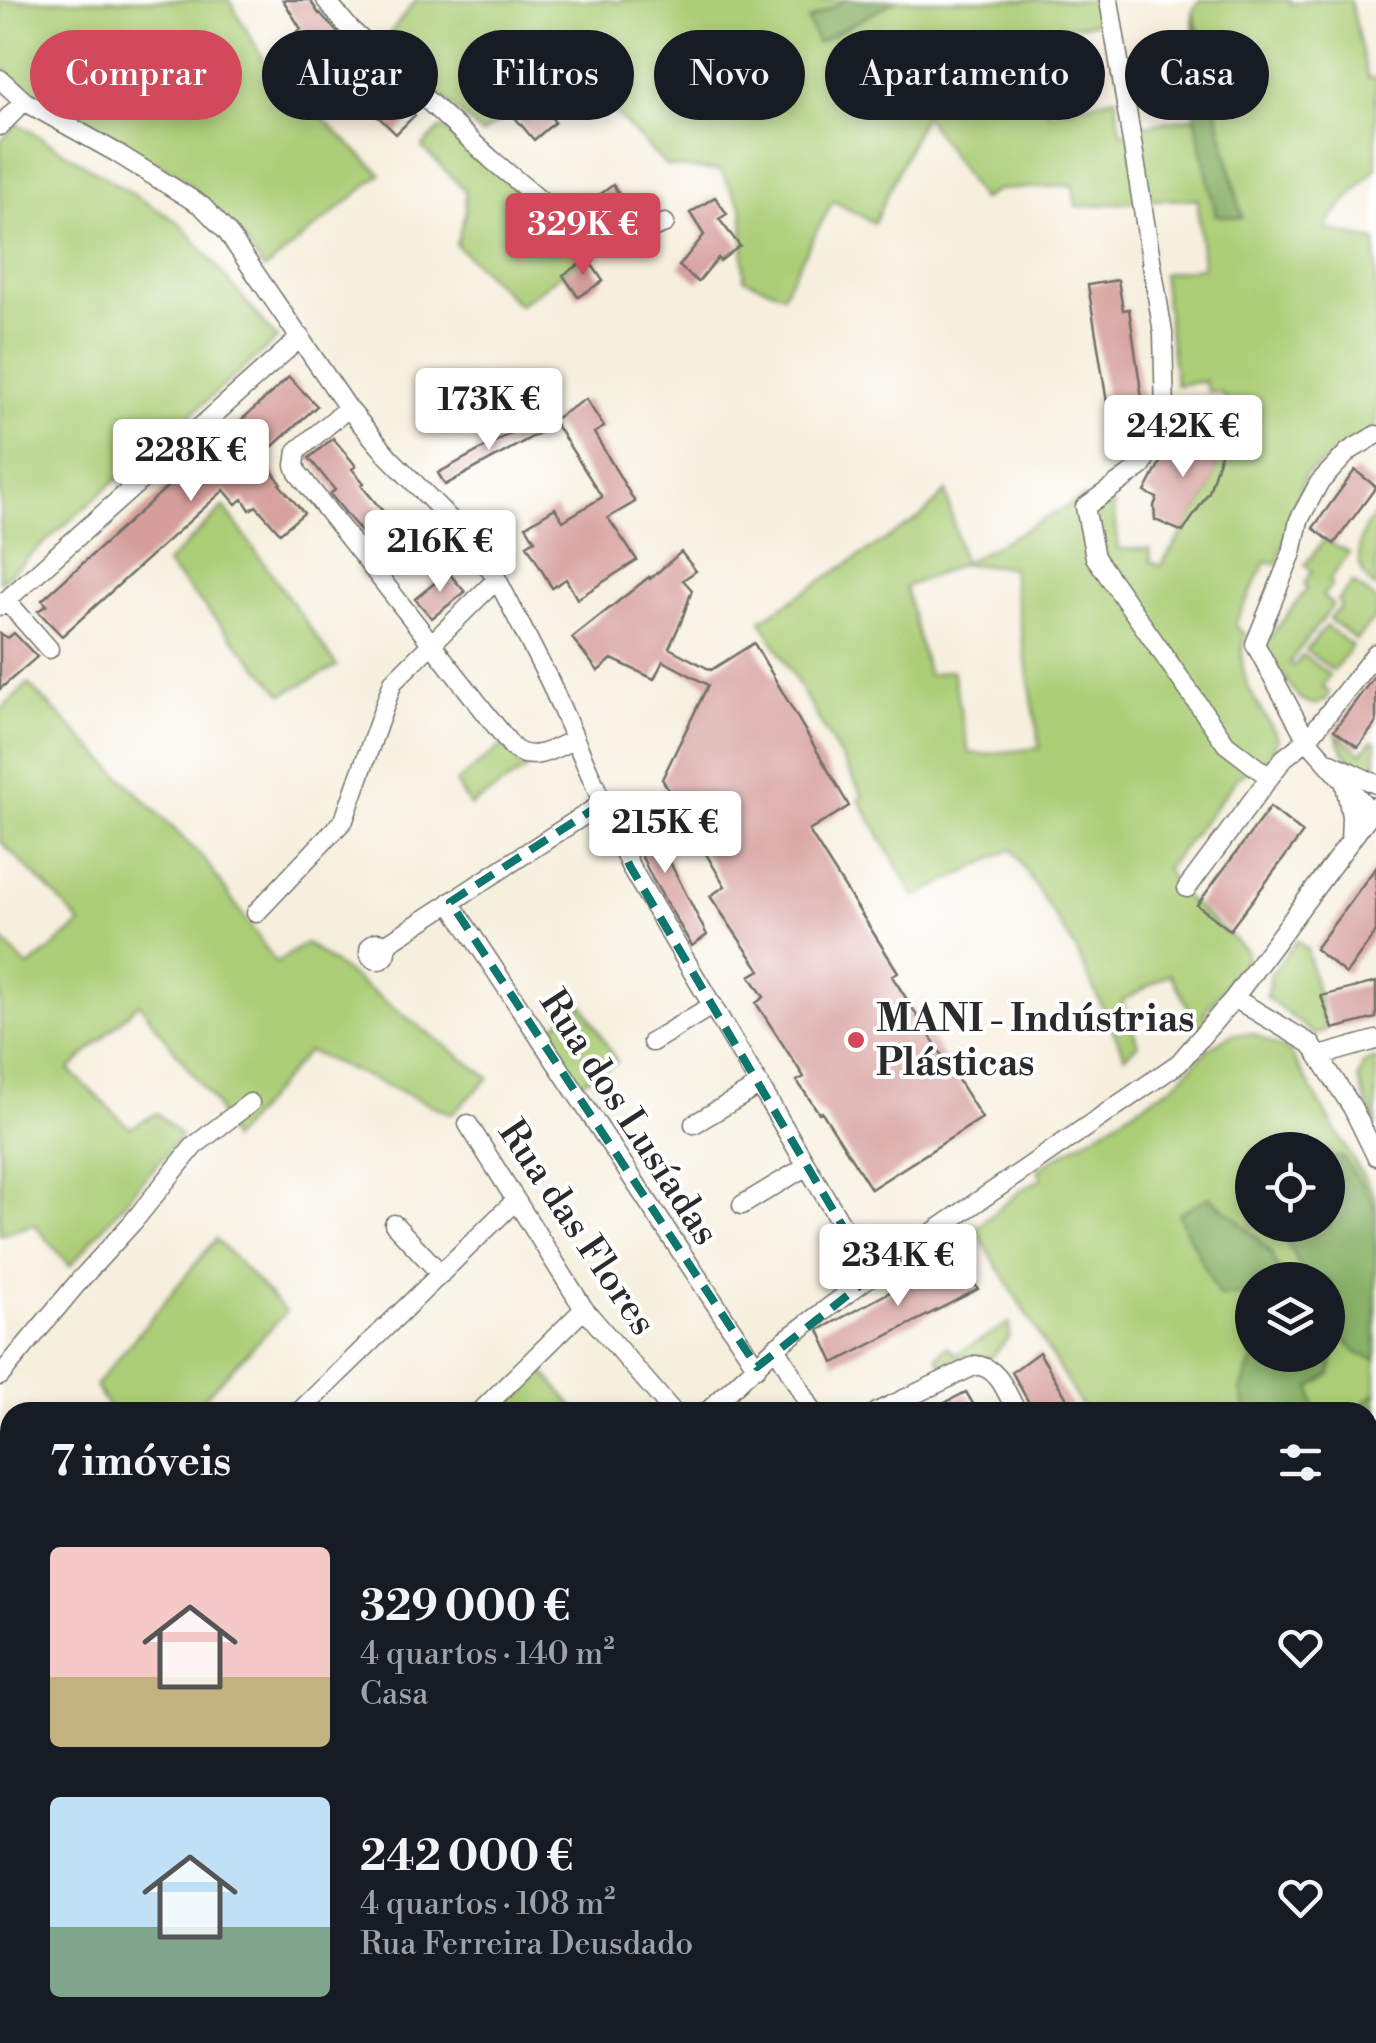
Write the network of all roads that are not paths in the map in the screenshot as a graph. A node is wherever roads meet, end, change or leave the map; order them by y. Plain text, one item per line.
1 (326, 0) edge
2 (1109, 0) edge
3 (0, 79) edge
4 (24, 102) junction
5 (0, 126) edge
6 (665, 223) dead end
7 (301, 337) junction
8 (348, 408) junction
9 (1376, 435) edge
10 (497, 579) junction
11 (3, 603) edge
12 (432, 643) junction
13 (49, 649) dead end
14 (1376, 653) edge
15 (575, 739) junction
16 (1307, 740) junction
17 (1320, 757) junction
18 (1270, 777) junction
19 (1345, 784) junction
20 (1376, 784) edge
21 (603, 803) junction
22 (1373, 809) edge
23 (1350, 842) junction
24 (1186, 888) dead end
25 (450, 902) junction
26 (256, 913) dead end
27 (384, 945) dead end
28 (1234, 998) junction
29 (713, 1006) junction
30 (1376, 1040) edge
31 (652, 1042) dead end
32 (1320, 1056) junction
33 (760, 1085) junction
34 (250, 1103) dead end
35 (468, 1124) dead end
36 (694, 1124) dead end
37 (1376, 1156) edge
38 (808, 1166) junction
39 (516, 1200) junction
40 (742, 1205) dead end
41 (394, 1224) dead end
42 (441, 1274) junction
43 (872, 1276) junction
44 (584, 1309) junction
45 (776, 1347) junction
46 (757, 1367) junction
47 (0, 1376) edge
48 (309, 1402) edge
49 (490, 1402) edge
50 (664, 1402) edge
51 (718, 1402) edge
52 (807, 1402) edge
53 (898, 1402) edge
54 (1011, 1402) edge

1 - 6 street
2 - 18 street
3 - 4 street
4 - 5 street
4 - 7 street
7 - 8 street
7 - 11 street
8 - 10 street
8 - 12 street
9 - 16 street
10 - 12 street
10 - 15 street
11 - 13 street
12 - 15 street
12 - 26 street
14 - 16 street
15 - 21 street
16 - 17 street
16 - 18 street
17 - 19 street
17 - 20 street
18 - 24 street
19 - 22 street
19 - 23 street
21 - 25 street
21 - 29 street
22 - 23 street
23 - 28 street
25 - 27 street
25 - 46 street, Rua dos Lusíadas
28 - 32 street
28 - 43 street
29 - 31 street
29 - 33 street
30 - 32 street
32 - 37 street
33 - 36 street
33 - 38 street
34 - 47 street
35 - 39 street, Rua das Flores
38 - 40 street
38 - 43 street
39 - 42 street
39 - 44 street, Rua das Flores
41 - 42 street
42 - 48 street
43 - 45 street
44 - 49 street
44 - 50 street, Rua das Flores
45 - 46 street
45 - 52 street
46 - 51 street
53 - 54 street

